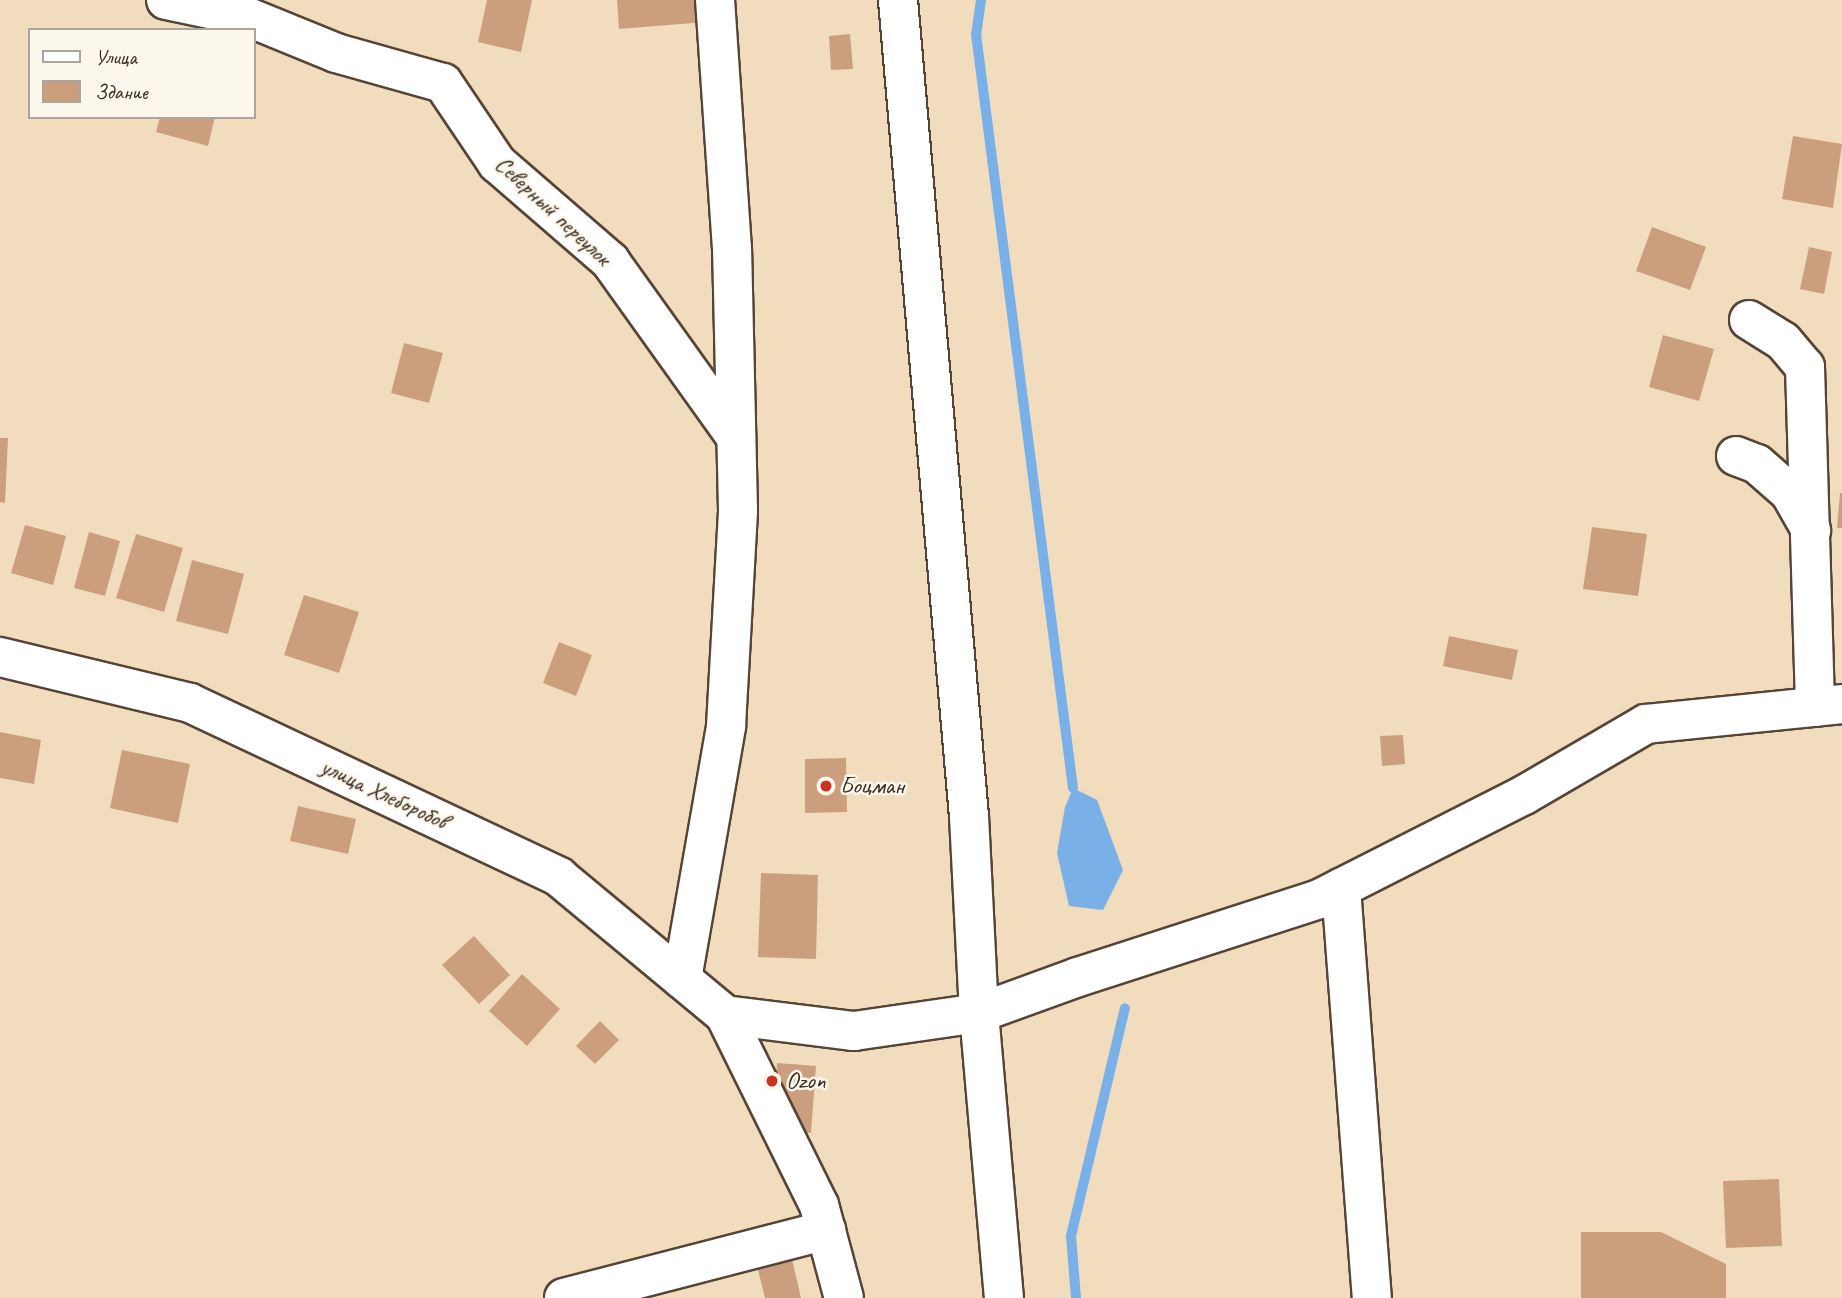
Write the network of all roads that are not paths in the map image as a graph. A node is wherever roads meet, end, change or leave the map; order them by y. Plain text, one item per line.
1 (166, 0) edge
2 (715, 0) edge
3 (898, 0) edge
4 (1749, 320) dead end
5 (736, 437) junction
6 (1736, 456) dead end
7 (1811, 530) junction
8 (0, 657) edge
9 (1828, 705) edge
10 (1341, 888) junction
11 (682, 979) junction
12 (979, 1013) junction
13 (725, 1015) junction
14 (825, 1230) junction
15 (564, 1298) edge
16 (844, 1298) edge
17 (1004, 1298) edge
18 (1372, 1298) edge

1 - 5 main road, Северный переулок
2 - 5 main road
3 - 12 main road
4 - 7 main road
5 - 11 main road
6 - 7 main road
7 - 9 main road
8 - 11 main road, улица Хлеборобов
9 - 10 main road
10 - 12 main road
10 - 18 main road
11 - 13 main road, улица Хлеборобов
12 - 13 main road
12 - 17 main road
13 - 14 main road, улица Хлеборобов
14 - 15 main road
14 - 16 main road, улица Хлеборобов

